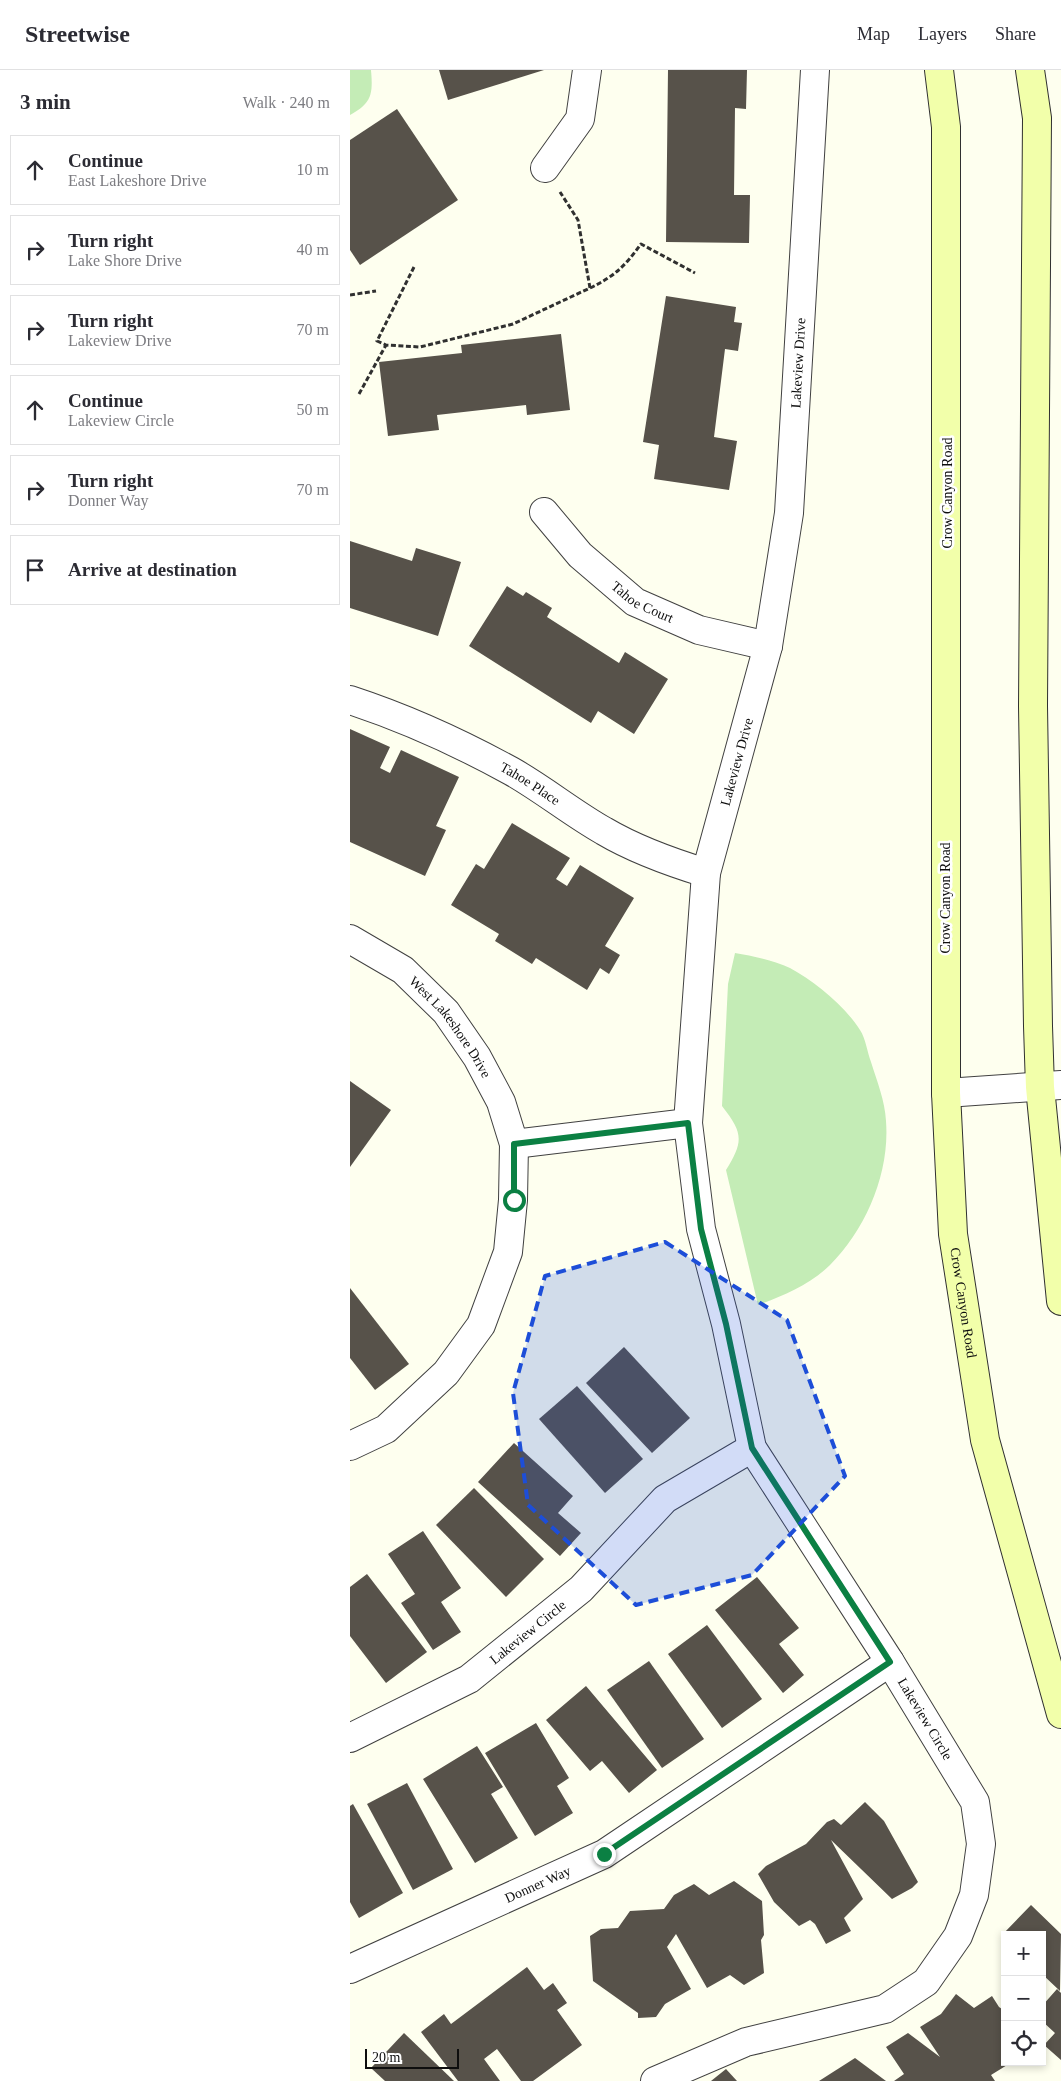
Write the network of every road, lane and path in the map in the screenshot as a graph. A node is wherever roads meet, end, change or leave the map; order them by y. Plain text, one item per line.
1 (587, 70) edge
2 (815, 70) edge
3 (939, 70) edge
4 (1030, 70) edge
5 (545, 168) joint
6 (414, 267) dead end
7 (695, 273) dead end
8 (590, 288) junction
9 (376, 291) dead end
10 (350, 295) edge
11 (386, 344) junction
12 (358, 394) dead end
13 (544, 512) dead end
14 (768, 646) junction
15 (350, 700) edge
16 (706, 873) junction
17 (350, 939) edge
18 (1051, 1086) edge
19 (946, 1093) junction
20 (688, 1123) junction
21 (514, 1144) junction
22 (1061, 1301) edge
23 (350, 1446) edge
24 (752, 1448) junction
25 (890, 1662) junction
26 (1061, 1714) edge
27 (350, 1738) edge
28 (350, 1969) edge
29 (655, 2081) edge

1 - 5 street
2 - 14 street, Lakeview Drive
3 - 19 main road, Crow Canyon Road
4 - 18 main road
5 - 8 path
6 - 11 path
7 - 8 path
8 - 11 path
9 - 10 path
11 - 12 path
13 - 14 street, Tahoe Court
14 - 16 street, Lakeview Drive
15 - 16 street, Tahoe Place
16 - 20 street, Lakeview Drive
17 - 21 street, West Lakeshore Drive
18 - 19 street
18 - 22 main road
19 - 26 main road, Crow Canyon Road
20 - 21 street
20 - 24 street, Lakeview Drive
21 - 23 street, West Lakeshore Drive
24 - 25 street, Lakeview Circle
24 - 27 street, Lakeview Circle
25 - 28 street, Donner Way
25 - 29 street, Lakeview Circle

